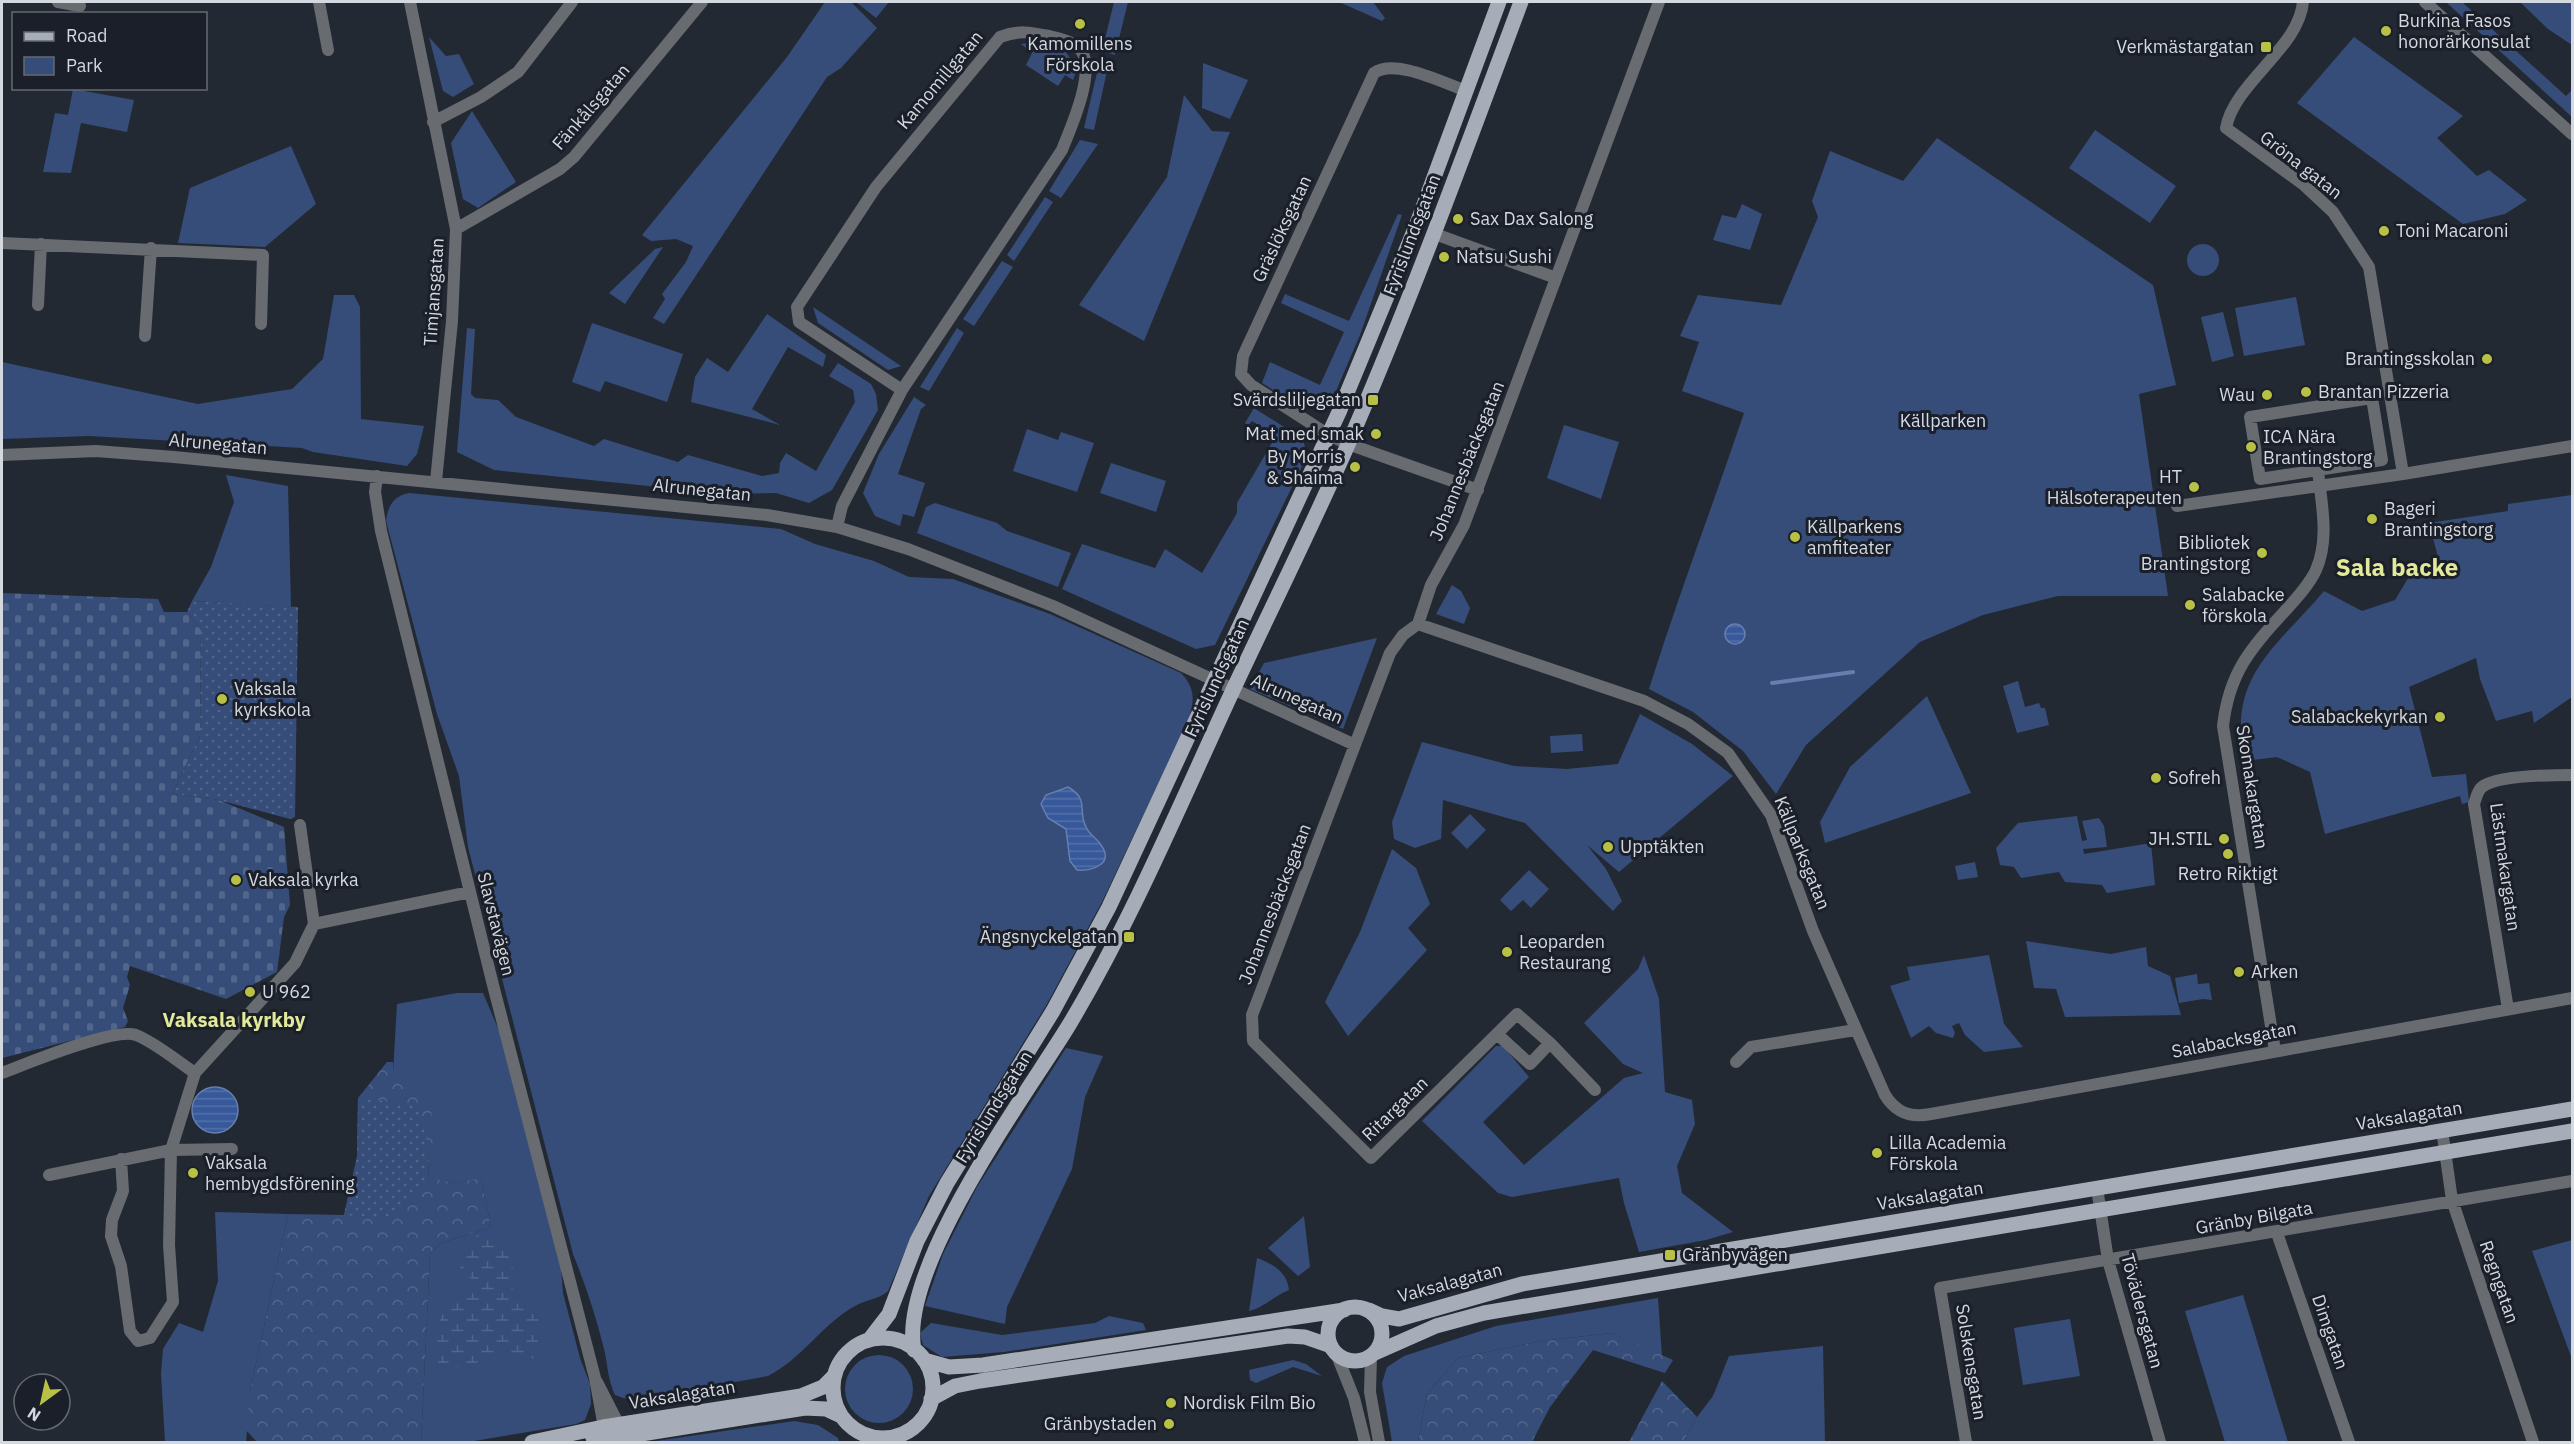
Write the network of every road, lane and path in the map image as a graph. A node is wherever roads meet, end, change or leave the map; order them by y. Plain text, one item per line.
1 (58, 2) edge
2 (319, 2) edge
3 (410, 2) edge
4 (572, 2) edge
5 (702, 2) edge
6 (1499, 2) edge
7 (1521, 2) edge
8 (1659, 2) edge
9 (2303, 2) edge
10 (2425, 2) edge
11 (80, 6) dead end
12 (328, 50) dead end
13 (1467, 91) junction
14 (432, 122) junction
15 (2572, 134) edge
16 (456, 230) junction
17 (1435, 234) junction
18 (2, 243) edge
19 (41, 244) junction
20 (151, 248) junction
21 (1556, 278) junction
22 (38, 306) dead end
23 (261, 324) dead end
24 (145, 336) dead end
25 (902, 390) junction
26 (1329, 435) junction
27 (1348, 444) junction
28 (2572, 446) edge
29 (2, 455) edge
30 (2318, 470) junction
31 (2403, 474) junction
32 (377, 476) junction
33 (436, 481) junction
34 (2319, 485) junction
35 (1478, 490) junction
36 (2177, 506) dead end
37 (837, 527) junction
38 (1418, 624) junction
39 (1215, 681) junction
40 (1233, 690) junction
41 (1355, 745) junction
42 (2572, 775) edge
43 (300, 825) dead end
44 (470, 892) junction
45 (314, 924) junction
46 (2572, 998) edge
47 (2508, 1009) junction
48 (1252, 1024) joint
49 (1855, 1030) junction
50 (1497, 1034) junction
51 (1550, 1043) junction
52 (2275, 1051) junction
53 (1736, 1062) dead end
54 (2, 1073) edge
55 (195, 1073) junction
56 (1595, 1090) dead end
57 (2572, 1109) edge
58 (1902, 1113) joint
59 (2442, 1130) junction
60 (2572, 1131) edge
61 (232, 1149) dead end
62 (171, 1150) junction
63 (2445, 1153) junction
64 (121, 1159) junction
65 (49, 1175) dead end
66 (2572, 1181) edge
67 (2097, 1188) junction
68 (2452, 1200) junction
69 (2101, 1210) junction
70 (2277, 1233) junction
71 (2108, 1260) junction
72 (1940, 1288) joint
73 (1344, 1310) junction
74 (1369, 1310) junction
75 (869, 1340) junction
76 (1333, 1350) junction
77 (919, 1355) junction
78 (1373, 1355) junction
79 (834, 1376) junction
80 (595, 1378) junction
81 (931, 1400) junction
82 (841, 1416) junction
83 (622, 1434) edge
84 (606, 1436) edge
85 (854, 1436) edge
86 (887, 1440) edge
87 (532, 1443) edge
88 (539, 1443) edge
89 (1365, 1443) edge
90 (1379, 1443) edge
91 (1966, 1443) edge
92 (2160, 1443) edge
93 (2349, 1443) edge
94 (2533, 1443) edge

1 - 11 street
2 - 12 street
3 - 14 street, Timjansgatan
4 - 14 street
5 - 16 street, Fänkålsgatan
6 - 13 main road, Fyrislundsgatan
7 - 17 main road, Fyrislundsgatan
8 - 21 street, Johannesbäcksgatan
9 - 31 street, Gröna gatan
10 - 15 street
13 - 26 main road, Fyrislundsgatan
13 - 26 street, Gräslöksgatan
14 - 16 street, Timjansgatan
16 - 33 street, Timjansgatan
17 - 21 street
17 - 27 main road, Fyrislundsgatan
18 - 19 street
19 - 20 street
19 - 22 street
20 - 23 street
20 - 24 street
21 - 35 street, Johannesbäcksgatan
25 - 25 street, Kamomillgatan
25 - 37 street, Kamomillgatan
26 - 27 street, Gräslöksgatan
26 - 39 main road, Fyrislundsgatan
27 - 35 street
27 - 40 main road, Fyrislundsgatan
28 - 31 street
29 - 32 street, Alrunegatan
30 - 30 street
30 - 34 street, Skomakargatan
31 - 34 street
32 - 33 street, Alrunegatan
32 - 44 street, Slavstavägen
33 - 37 street, Alrunegatan
34 - 36 street
34 - 52 street, Skomakargatan
35 - 38 street, Johannesbäcksgatan
37 - 39 street, Alrunegatan
38 - 41 street, Johannesbäcksgatan
38 - 49 street, Källparksgatan
39 - 40 street, Alrunegatan
39 - 75 main road, Fyrislundsgatan
40 - 41 street, Alrunegatan
40 - 77 main road, Fyrislundsgatan
41 - 48 street, Johannesbäcksgatan
42 - 47 street, Lästmakargatan
43 - 45 street
44 - 45 street
44 - 80 street, Slavstavägen
45 - 55 street
46 - 47 street, Salabacksgatan
47 - 52 street, Salabacksgatan
48 - 50 street, Ritargatan
49 - 53 street
49 - 58 street, Källparksgatan
50 - 51 street, Ritargatan
50 - 51 street
51 - 56 street, Ritargatan
52 - 58 street, Salabacksgatan
54 - 55 street
55 - 62 street
57 - 59 main road, Vaksalagatan
59 - 63 street, Regngatan
59 - 67 main road, Vaksalagatan
60 - 63 main road, Vaksalagatan
61 - 62 street
62 - 64 street
62 - 64 street
63 - 68 street, Regngatan
63 - 69 main road, Vaksalagatan
64 - 65 street
66 - 68 street, Gränby Bilgata
67 - 69 street, Tövädersgatan
67 - 74 main road, Vaksalagatan
68 - 70 street, Gränby Bilgata
68 - 94 street, Regngatan
69 - 71 street, Tövädersgatan
69 - 78 main road, Vaksalagatan
70 - 71 street, Gränby Bilgata
70 - 93 street, Dimgatan
71 - 72 street, Gränby Bilgata
71 - 92 street, Tövädersgatan
72 - 91 street, Solskensgatan
73 - 74 main road
73 - 76 main road
73 - 77 main road
74 - 78 main road
75 - 77 main road
75 - 79 main road
76 - 78 main road
76 - 81 main road
76 - 89 street
77 - 81 main road
78 - 90 street
79 - 82 main road
79 - 83 main road, Vaksalagatan
80 - 83 street, Slavstavägen
80 - 84 street, Slavstavägen
81 - 86 main road
82 - 83 main road, Vaksalagatan
82 - 85 main road
83 - 84 main road, Vaksalagatan
84 - 87 main road, Vaksalagatan
84 - 88 main road, Vaksalagatan
85 - 86 main road

